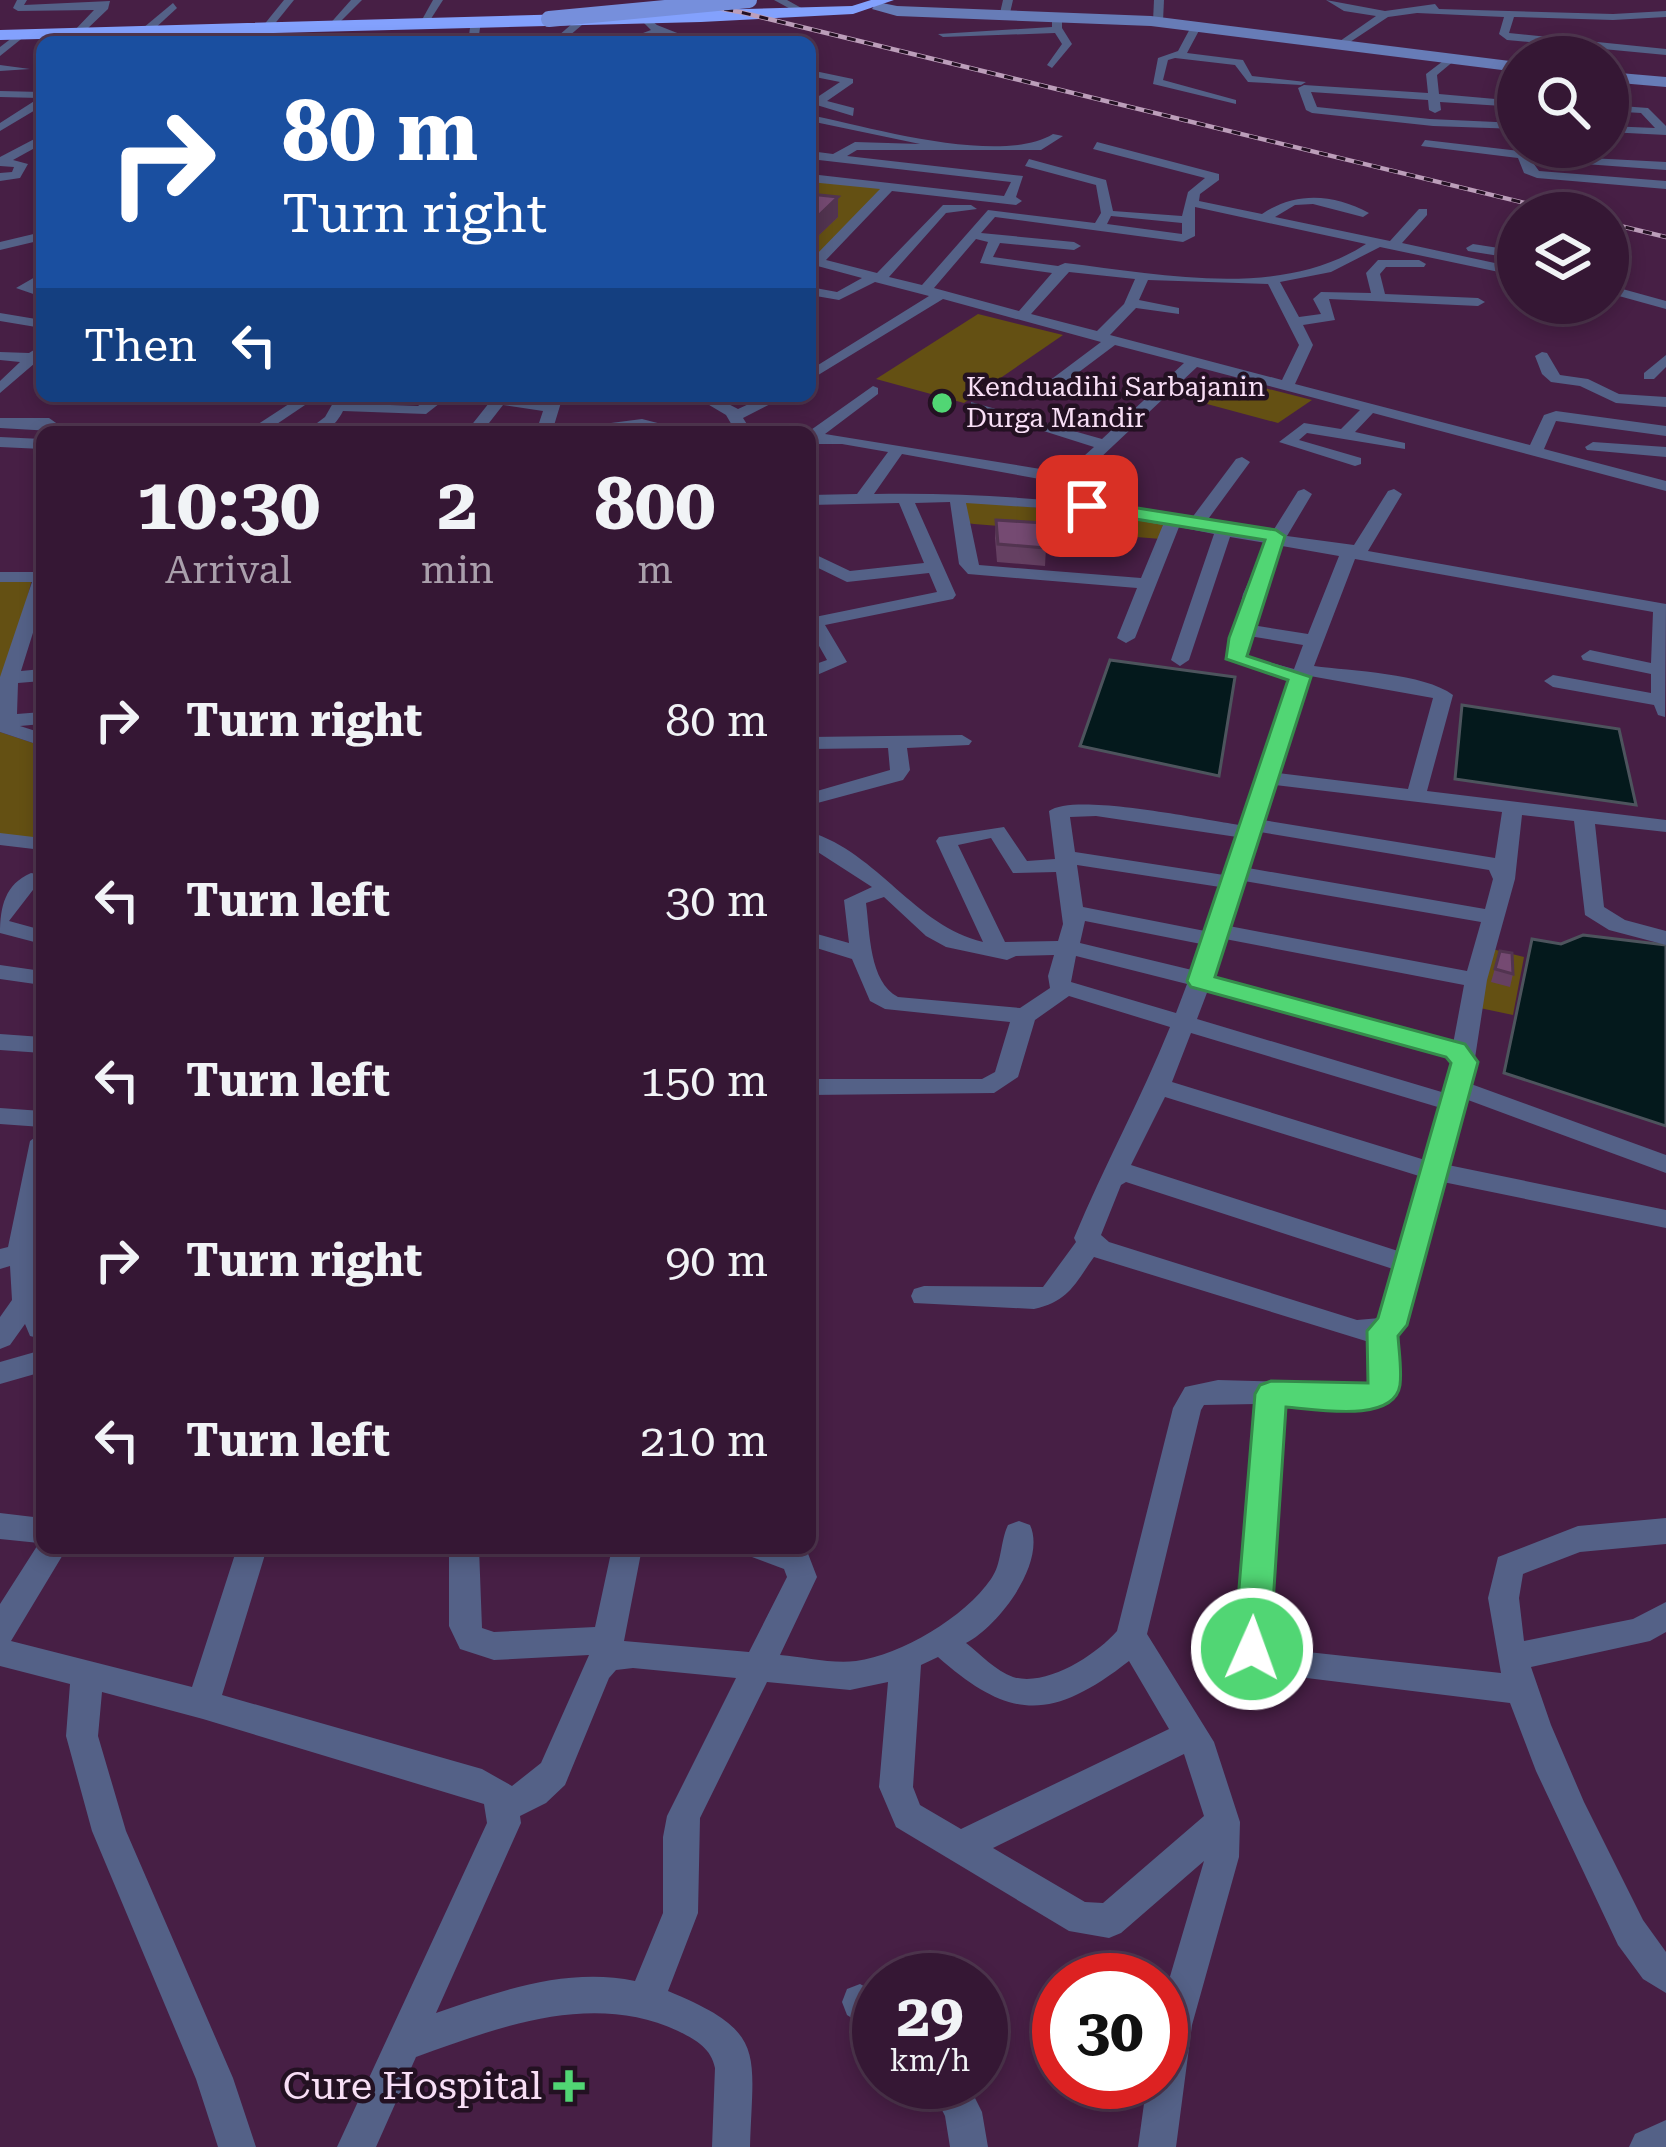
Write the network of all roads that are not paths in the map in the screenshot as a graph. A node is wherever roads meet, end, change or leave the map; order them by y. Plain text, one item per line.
1 (22, 0) edge
2 (289, 0) edge
3 (357, 0) edge
4 (439, 0) edge
5 (749, 0) edge
6 (778, 0) edge
7 (1159, 0) edge
8 (1331, 0) edge
9 (1436, 0) edge
10 (1552, 0) edge
11 (106, 4) edge
12 (873, 4) edge
13 (173, 6) dead end
14 (1007, 6) edge
15 (1402, 6) edge
16 (1594, 8) edge
17 (800, 10) junction
18 (1666, 10) edge
19 (1421, 11) junction
20 (1384, 14) junction
21 (643, 17) junction
22 (1618, 17) junction
23 (584, 19) junction
24 (549, 20) junction
25 (476, 21) junction
26 (1058, 22) junction
27 (1158, 22) junction
28 (1508, 24) junction
29 (331, 25) junction
30 (1197, 25) junction
31 (427, 28) junction
32 (147, 30) junction
33 (661, 30) junction
34 (78, 32) junction
35 (0, 34) edge
36 (21, 34) junction
37 (259, 34) edge
38 (944, 34) dead end
39 (88, 36) edge
40 (474, 36) edge
41 (563, 36) edge
42 (642, 36) edge
43 (678, 36) edge
44 (1503, 36) edge
45 (1344, 43) junction
46 (1180, 52) junction
47 (1244, 52) dead end
48 (1629, 52) edge
49 (1666, 52) edge
50 (0, 53) edge
51 (1451, 58) junction
52 (1648, 61) dead end
53 (1497, 64) edge
54 (1666, 64) edge
55 (1052, 65) dead end
56 (0, 68) edge
57 (25, 69) dead end
58 (1160, 69) junction
59 (816, 74) edge
60 (1245, 76) junction
61 (1412, 78) dead end
62 (1629, 79) edge
63 (1431, 80) junction
64 (1666, 82) edge
65 (0, 94) edge
66 (36, 97) edge
67 (816, 100) edge
68 (816, 102) edge
69 (1232, 102) dead end
70 (36, 103) edge
71 (1629, 106) edge
72 (1497, 108) edge
73 (1431, 121) junction
74 (816, 123) edge
75 (844, 125) junction
76 (1497, 125) edge
77 (1629, 130) edge
78 (1665, 131) edge
79 (0, 132) edge
80 (1497, 134) edge
81 (954, 135) dead end
82 (1058, 136) dead end
83 (36, 139) edge
84 (36, 143) edge
85 (816, 144) edge
86 (1497, 145) edge
87 (851, 147) junction
88 (26, 148) junction
89 (895, 148) junction
90 (36, 150) edge
91 (961, 151) junction
92 (1051, 153) dead end
93 (816, 156) edge
94 (835, 158) junction
95 (1629, 161) edge
96 (874, 162) junction
97 (1029, 163) junction
98 (1666, 166) edge
99 (1527, 168) edge
100 (928, 169) junction
101 (1006, 171) junction
102 (0, 177) edge
103 (816, 179) edge
104 (848, 182) junction
105 (1666, 184) edge
106 (1019, 185) junction
107 (1041, 186) dead end
108 (889, 187) junction
109 (1062, 187) dead end
110 (1106, 190) junction
111 (1008, 200) junction
112 (1192, 203) junction
113 (985, 205) junction
114 (1423, 212) dead end
115 (1107, 213) junction
116 (1363, 213) dead end
117 (1266, 217) junction
118 (1042, 220) junction
119 (1189, 220) junction
120 (26, 222) dead end
121 (1094, 226) junction
122 (36, 229) edge
123 (36, 235) edge
124 (1159, 235) junction
125 (973, 236) junction
126 (996, 238) junction
127 (1386, 243) junction
128 (0, 246) edge
129 (1074, 247) junction
130 (1469, 248) dead end
131 (1497, 252) edge
132 (1444, 256) junction
133 (819, 262) edge
134 (1497, 267) edge
135 (1064, 269) junction
136 (1141, 275) junction
137 (36, 278) edge
138 (877, 278) junction
139 (1272, 279) junction
140 (36, 292) edge
141 (816, 292) edge
142 (932, 293) junction
143 (1629, 294) edge
144 (1378, 297) junction
145 (1478, 302) dead end
146 (1132, 303) junction
147 (1666, 304) edge
148 (1174, 311) dead end
149 (0, 317) edge
150 (1021, 317) junction
151 (1297, 322) junction
152 (36, 323) edge
153 (1105, 339) junction
154 (36, 353) edge
155 (36, 354) edge
156 (0, 356) edge
157 (1542, 356) dead end
158 (1666, 358) edge
159 (1193, 363) junction
160 (816, 372) edge
161 (1649, 376) dead end
162 (1286, 388) junction
163 (0, 389) edge
164 (873, 391) dead end
165 (1042, 394) dead end
166 (289, 402) edge
167 (316, 402) edge
168 (431, 402) edge
169 (497, 402) edge
170 (710, 402) edge
171 (770, 402) edge
172 (1666, 402) edge
173 (976, 405) dead end
174 (338, 406) junction
175 (1368, 410) junction
176 (0, 423) edge
177 (740, 424) edge
178 (1617, 424) junction
179 (53, 426) edge
180 (261, 426) edge
181 (322, 426) edge
182 (479, 426) edge
183 (1666, 431) edge
184 (1340, 434) junction
185 (816, 435) edge
186 (816, 439) edge
187 (0, 442) edge
188 (36, 445) edge
189 (1105, 445) junction
190 (1399, 446) dead end
191 (1593, 447) junction
192 (898, 449) junction
193 (1535, 452) junction
194 (1666, 452) edge
195 (1355, 460) dead end
196 (1242, 462) dead end
197 (1578, 463) junction
198 (1069, 479) junction
199 (1666, 485) edge
200 (1304, 494) dead end
201 (1394, 494) dead end
202 (956, 497) junction
203 (905, 498) junction
204 (862, 499) junction
205 (816, 500) edge
206 (1042, 502) junction
207 (1174, 519) junction
208 (1197, 523) junction
209 (1225, 527) junction
210 (1276, 536) junction
211 (1354, 550) junction
212 (816, 560) edge
213 (934, 567) junction
214 (0, 577) edge
215 (36, 577) edge
216 (1147, 584) junction
217 (36, 596) edge
218 (1664, 608) edge
219 (816, 621) edge
220 (816, 628) edge
221 (1242, 629) junction
222 (1126, 638) dead end
223 (1316, 641) junction
224 (1590, 656) dead end
225 (1180, 660) dead end
226 (816, 670) edge
227 (1302, 673) junction
228 (36, 675) edge
229 (10, 678) junction
230 (1553, 681) dead end
231 (1663, 690) edge
232 (36, 719) edge
233 (2, 722) edge
234 (36, 737) edge
235 (962, 741) dead end
236 (897, 742) junction
237 (816, 743) edge
238 (1270, 778) junction
239 (1417, 795) junction
240 (816, 797) edge
241 (1513, 807) junction
242 (1584, 816) junction
243 (1666, 826) edge
244 (1251, 829) junction
245 (0, 839) edge
246 (816, 842) edge
247 (36, 843) edge
248 (1065, 861) junction
249 (1503, 872) junction
250 (36, 877) edge
251 (1235, 878) junction
252 (888, 890) junction
253 (1073, 911) junction
254 (1493, 917) junction
255 (0, 922) edge
256 (36, 935) edge
257 (1216, 935) junction
258 (1666, 938) edge
259 (816, 941) edge
260 (1070, 948) junction
261 (862, 954) junction
262 (1008, 954) junction
263 (0, 972) edge
264 (36, 977) edge
265 (1476, 980) junction
266 (1200, 981) junction
267 (1064, 989) junction
268 (1024, 1016) junction
269 (1184, 1024) junction
270 (0, 1042) edge
271 (36, 1045) edge
272 (1462, 1054) junction
273 (816, 1087) edge
274 (1157, 1089) junction
275 (1458, 1097) junction
276 (0, 1116) edge
277 (36, 1119) edge
278 (1666, 1163) edge
279 (1432, 1171) junction
280 (36, 1173) edge
281 (1114, 1175) junction
282 (1666, 1219) edge
283 (1090, 1243) junction
284 (21, 1252) edge
285 (1408, 1264) junction
286 (924, 1296) dead end
287 (26, 1302) junction
288 (36, 1312) edge
289 (1382, 1331) junction
290 (0, 1338) edge
291 (36, 1363) edge
292 (0, 1373) edge
293 (1271, 1394) junction
294 (0, 1526) edge
295 (36, 1530) edge
296 (1666, 1531) edge
297 (1019, 1534) dead end
298 (48, 1554) edge
299 (249, 1554) edge
300 (464, 1554) edge
301 (626, 1554) edge
302 (780, 1554) edge
303 (1666, 1616) edge
304 (0, 1631) edge
305 (1131, 1636) junction
306 (941, 1640) junction
307 (0, 1652) edge
308 (605, 1652) junction
309 (906, 1657) junction
310 (1513, 1657) junction
311 (758, 1666) junction
312 (87, 1675) junction
313 (1523, 1690) junction
314 (202, 1704) junction
315 (1192, 1734) junction
316 (504, 1807) junction
317 (1223, 1822) junction
318 (957, 1848) junction
319 (1666, 1975) edge
320 (646, 1998) junction
321 (403, 2043) junction
322 (961, 2109) edge
323 (1666, 2139) edge
324 (237, 2147) edge
325 (356, 2147) edge
326 (730, 2147) edge
327 (969, 2147) edge
328 (1157, 2147) edge
329 (1648, 2147) edge

1 - 11 street
2 - 37 street
3 - 29 street
4 - 31 street
5 - 24 main road, bridge
6 - 17 street
7 - 27 street
8 - 20 street
9 - 19 street
10 - 16 street
11 - 34 street
12 - 14 street
12 - 17 highway
13 - 32 street
14 - 26 street
15 - 19 street
15 - 20 street
16 - 18 street
16 - 22 street
16 - 22 street
16 - 28 street
17 - 21 highway
18 - 22 street
19 - 28 street
20 - 45 street
21 - 23 highway
21 - 33 street
23 - 24 highway
23 - 41 street
24 - 25 highway
25 - 31 highway
25 - 40 street
26 - 27 street
26 - 38 street
26 - 55 street
27 - 30 street
28 - 44 street
29 - 31 highway
29 - 37 highway
30 - 45 street
30 - 46 street
32 - 34 highway
32 - 37 highway
33 - 42 street
33 - 43 street
34 - 36 highway
34 - 39 street
35 - 36 highway
36 - 50 street
45 - 51 street
46 - 47 street
46 - 58 street
46 - 60 street
48 - 49 street
51 - 53 street
51 - 63 street
52 - 54 street
56 - 57 street
58 - 60 street
58 - 69 street
59 - 67 street
60 - 73 street
61 - 63 street
62 - 64 street
63 - 73 street
65 - 66 street
68 - 75 street
70 - 79 street
71 - 78 street
72 - 73 street
73 - 76 street
73 - 80 street
73 - 86 street
74 - 75 street
75 - 91 street
77 - 78 street
79 - 83 street
81 - 91 street
82 - 91 street
84 - 88 street
85 - 87 street
87 - 89 street
87 - 94 street
88 - 90 street
88 - 102 street
89 - 91 street
89 - 96 street
91 - 92 street
91 - 100 street
91 - 101 street
93 - 94 street
94 - 96 street
95 - 98 street
96 - 100 street
96 - 104 street
97 - 101 street
97 - 110 street
97 - 112 street
99 - 105 street
100 - 101 street
101 - 106 street
101 - 113 street
103 - 104 street
104 - 108 street
106 - 107 street
106 - 111 street
108 - 113 street
108 - 133 street
109 - 110 street
110 - 115 street
111 - 113 street
111 - 118 street
112 - 117 street
112 - 119 street
113 - 118 street
113 - 125 street
113 - 138 street
114 - 127 street
115 - 119 street
115 - 121 street
116 - 117 street
117 - 127 street
118 - 121 street
119 - 124 street
120 - 122 street
121 - 124 street
121 - 129 street
123 - 128 street
124 - 136 street
125 - 126 street
125 - 142 street
126 - 129 street
126 - 135 street
127 - 132 street
127 - 139 street
129 - 135 street
130 - 131 street
132 - 134 street
132 - 144 street
133 - 138 street
135 - 136 street
135 - 150 street
136 - 139 street
136 - 146 street
137 - 140 street
138 - 141 street
138 - 142 street
139 - 151 street
142 - 150 street
142 - 160 street
143 - 147 street
144 - 145 street
144 - 151 street
146 - 148 street
146 - 153 street
149 - 152 street
150 - 153 street
151 - 162 street
153 - 159 street
153 - 165 street
154 - 156 street
155 - 163 street
157 - 172 street
158 - 161 street
159 - 162 street
159 - 189 street
162 - 175 street
164 - 185 street
166 - 180 street
167 - 174 street
168 - 174 street
169 - 182 street
170 - 177 street
171 - 177 street
173 - 189 street
174 - 181 street
175 - 184 street
175 - 193 street
176 - 179 street
178 - 183 street
178 - 191 street
178 - 193 street
184 - 190 street
184 - 195 street
186 - 192 street
187 - 188 street
189 - 198 street
191 - 194 street
191 - 197 street
192 - 198 street
192 - 204 street
193 - 197 street
196 - 208 street
197 - 199 street
198 - 206 street
200 - 210 street
201 - 211 street
202 - 203 street
202 - 206 street
202 - 216 street
203 - 204 street
203 - 213 street
204 - 205 street
206 - 207 street
207 - 208 street
207 - 216 street
208 - 209 street
209 - 210 street
209 - 225 street
210 - 211 street
210 - 221 street
211 - 218 street
211 - 223 street
212 - 213 street
213 - 219 street
214 - 215 street
216 - 222 street
217 - 229 street
218 - 231 street
220 - 226 street
221 - 223 street
221 - 227 street
223 - 227 street
224 - 231 street
227 - 238 street
227 - 239 street
228 - 229 street
229 - 233 street
230 - 231 street
232 - 233 street
233 - 234 street
235 - 236 street
236 - 237 street
236 - 240 street
238 - 239 street
238 - 244 street
239 - 241 street
241 - 242 street
241 - 249 street
242 - 243 street
242 - 258 street
244 - 248 street
244 - 249 street
244 - 251 street
245 - 247 street
246 - 252 street
248 - 251 street
248 - 253 street
248 - 262 street
249 - 254 street
250 - 255 street
251 - 254 street
251 - 257 street
252 - 261 street
252 - 262 street
253 - 257 street
253 - 260 street
254 - 265 street
255 - 256 street
257 - 265 street
257 - 266 street
259 - 261 street
260 - 262 street
260 - 266 street
260 - 267 street
261 - 268 street
263 - 264 street
265 - 272 street
266 - 269 street
266 - 272 street
267 - 268 street
267 - 269 street
268 - 273 street
269 - 274 street
269 - 275 street
270 - 271 street
272 - 275 street
274 - 279 street
274 - 281 street
275 - 278 street
275 - 279 street
276 - 277 street
279 - 282 street
279 - 285 street
280 - 284 street
281 - 283 street
281 - 285 street
283 - 286 street
283 - 289 street
284 - 287 street
285 - 289 street
287 - 288 street
287 - 290 street
289 - 293 street
291 - 292 street
293 - 305 street
293 - 313 street
294 - 295 street
296 - 310 street
297 - 306 street
298 - 304 street
299 - 314 street
300 - 308 street
301 - 308 street
302 - 311 street
303 - 310 street
305 - 306 street
305 - 315 street
306 - 309 street
307 - 312 street
308 - 311 street
308 - 316 street
309 - 311 street
309 - 318 street
310 - 313 street
311 - 320 street
312 - 314 street
312 - 324 street
313 - 319 street
314 - 316 street
315 - 317 street
315 - 318 street
316 - 321 street
317 - 318 street
317 - 328 street
320 - 321 street
320 - 326 street
321 - 325 street
322 - 327 street
323 - 329 street

